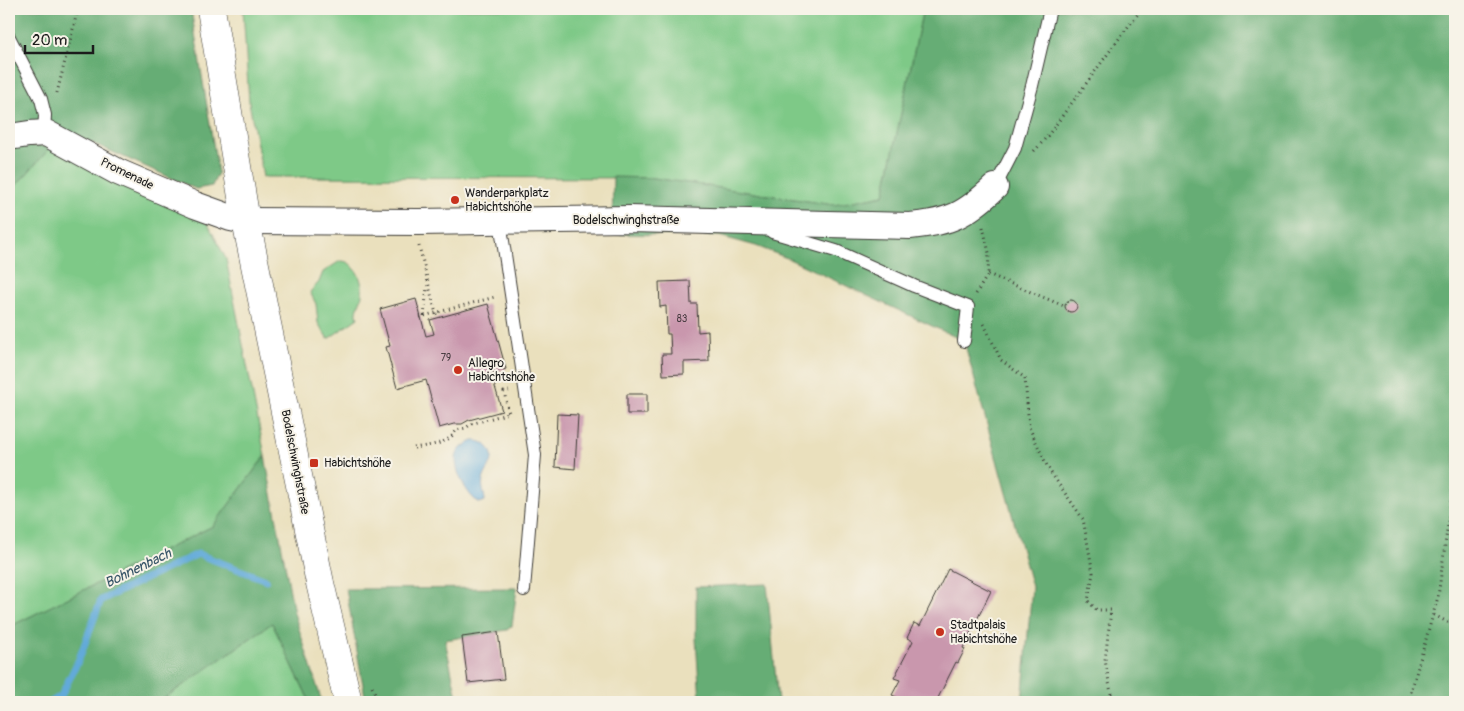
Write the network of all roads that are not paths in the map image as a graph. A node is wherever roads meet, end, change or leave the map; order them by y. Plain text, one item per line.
1 (211, 9) edge
2 (1050, 9) edge
3 (9, 37) edge
4 (45, 124) junction
5 (9, 137) edge
6 (986, 196) joint
7 (246, 221) junction
8 (500, 221) junction
9 (739, 222) junction
10 (964, 341) dead end
11 (524, 590) dead end
12 (348, 702) edge

1 - 7 street, Bodelschwinghstraße
2 - 6 lane
3 - 4 lane
4 - 5 street
4 - 7 street, Promenade
6 - 9 street, Bodelschwinghstraße
7 - 8 street, Bodelschwinghstraße
7 - 12 street, Bodelschwinghstraße
8 - 9 street, Bodelschwinghstraße
8 - 11 lane
9 - 10 lane

